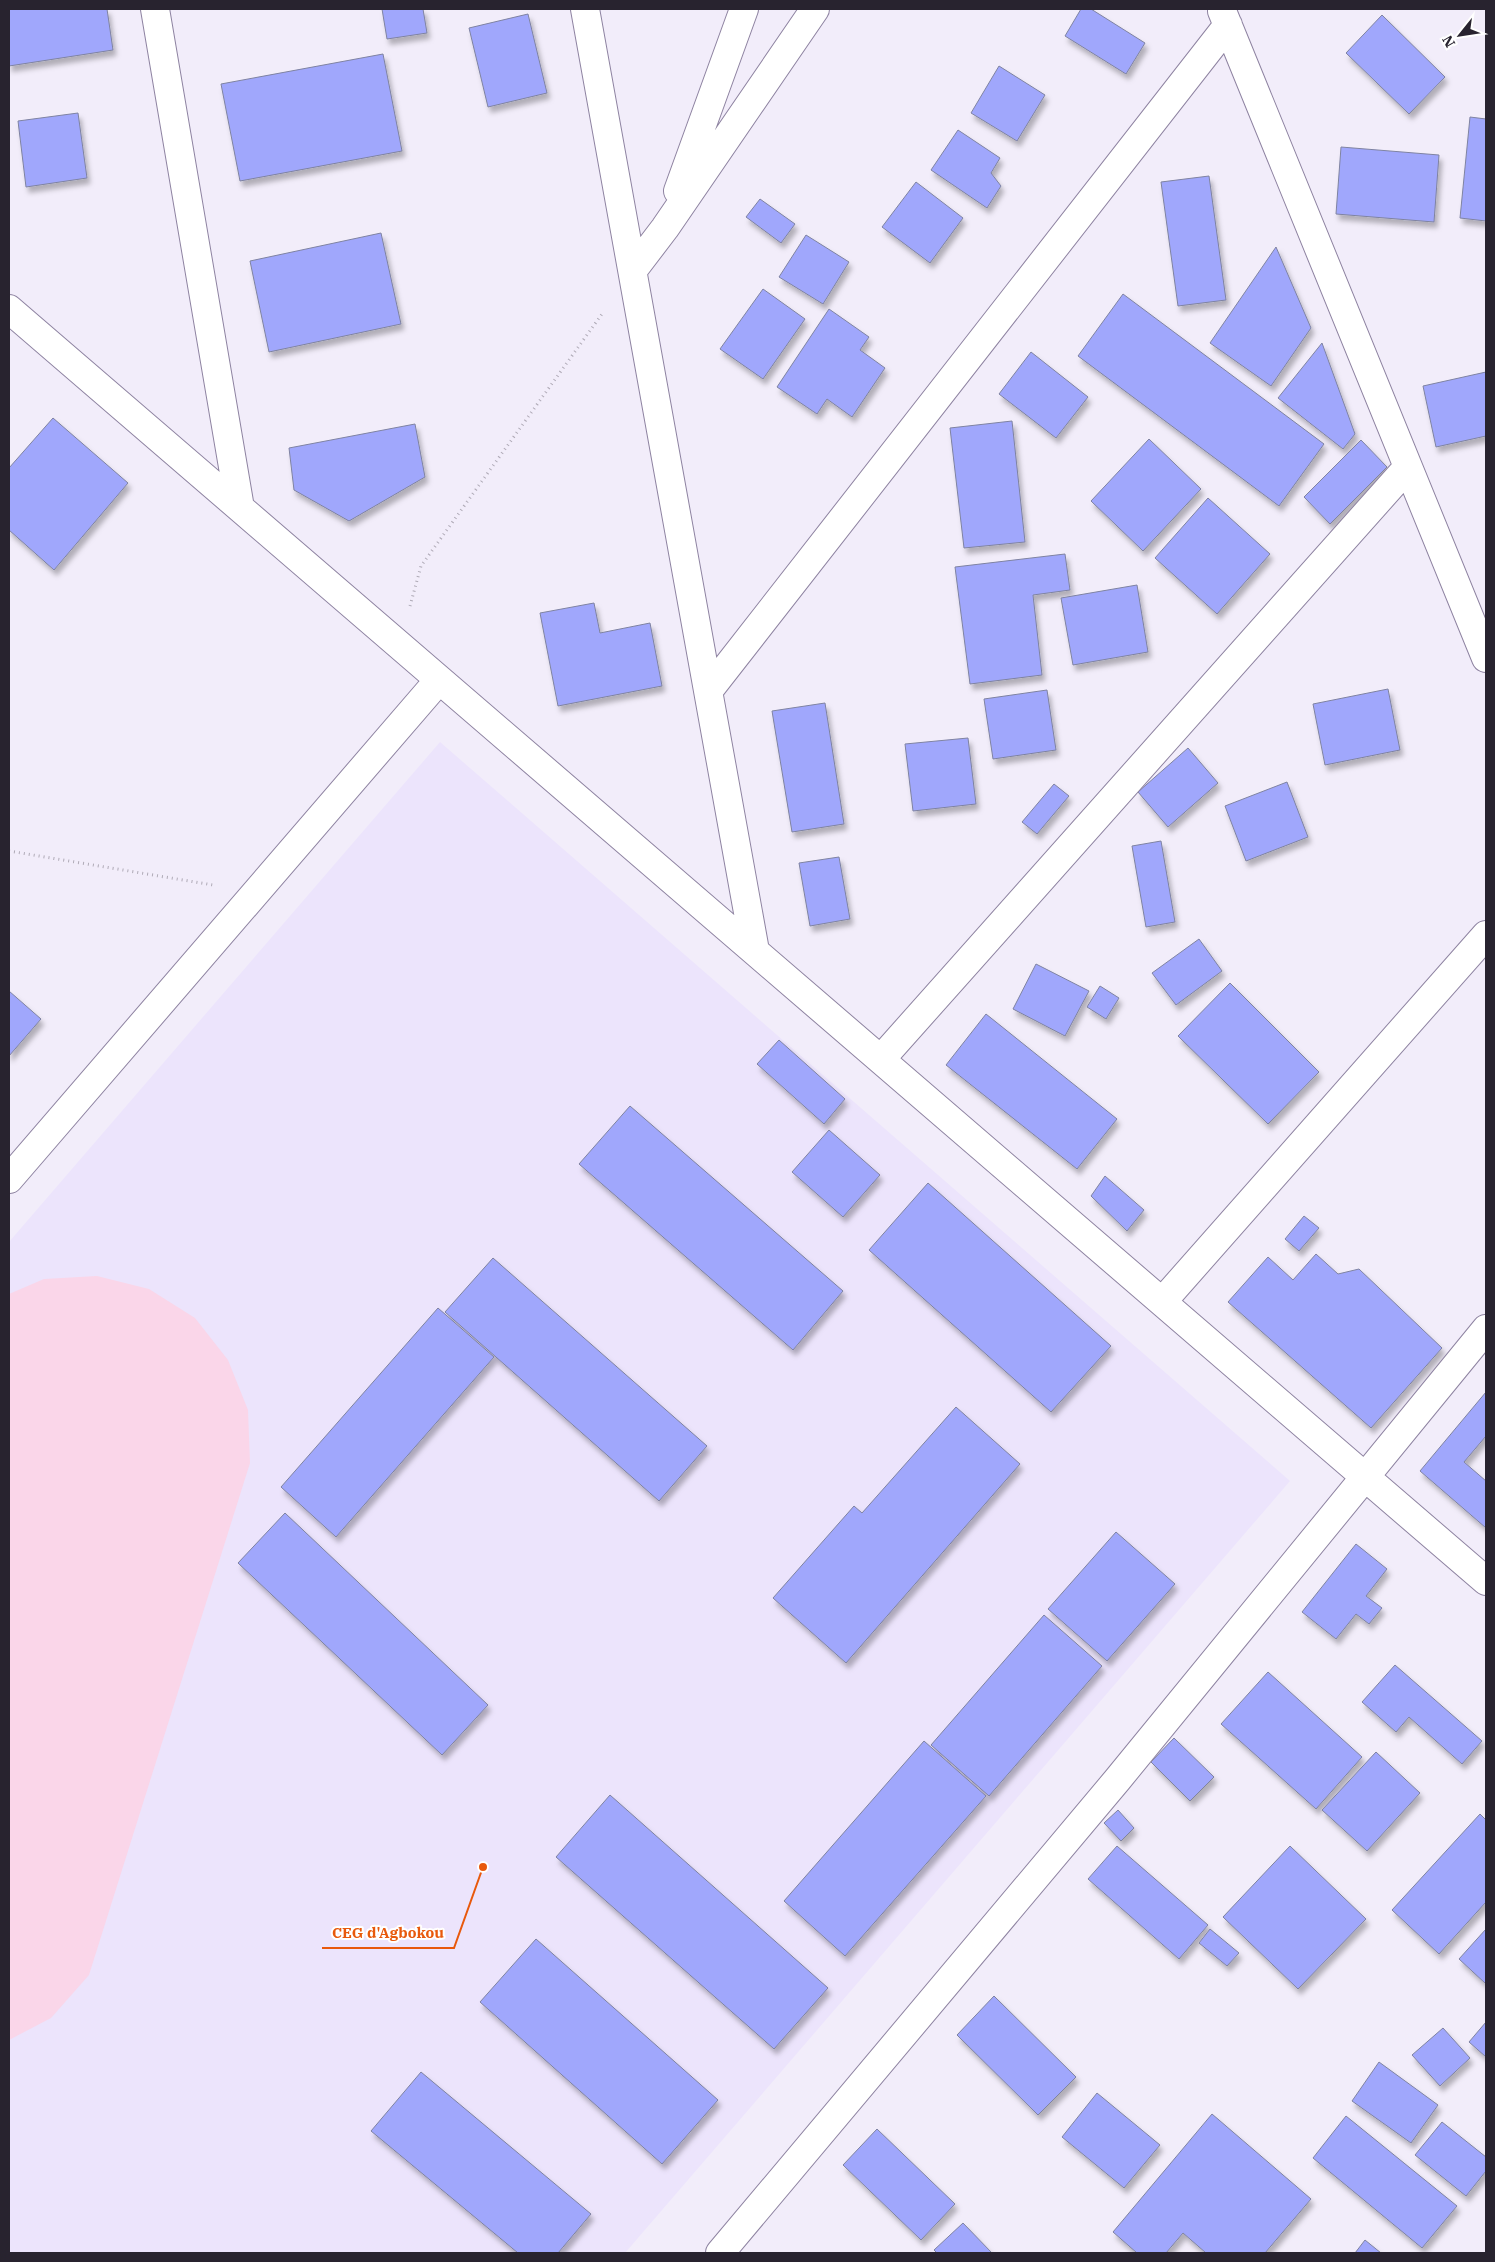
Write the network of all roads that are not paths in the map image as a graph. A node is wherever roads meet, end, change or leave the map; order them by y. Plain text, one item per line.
1 (155, 9) edge
2 (585, 9) edge
3 (744, 9) edge
4 (815, 9) edge
5 (1224, 17) edge
6 (665, 228) junction
7 (633, 270) junction
8 (9, 309) edge
9 (1408, 468) junction
10 (240, 508) junction
11 (1486, 658) edge
12 (439, 680) junction
13 (709, 690) junction
14 (1486, 935) edge
15 (755, 951) junction
16 (881, 1059) junction
17 (9, 1179) edge
18 (1162, 1302) junction
19 (1486, 1330) edge
20 (1366, 1478) junction
21 (1486, 1581) edge
22 (720, 2253) edge

1 - 10 street
2 - 7 street
3 - 6 street
4 - 6 street
5 - 9 street
5 - 13 street
6 - 7 street
7 - 13 street
8 - 10 street
9 - 11 street
9 - 16 street
10 - 12 street
12 - 15 street
12 - 17 street
13 - 15 street
14 - 18 street
15 - 16 street
16 - 18 street
18 - 20 street
19 - 20 street
20 - 21 street
20 - 22 street

